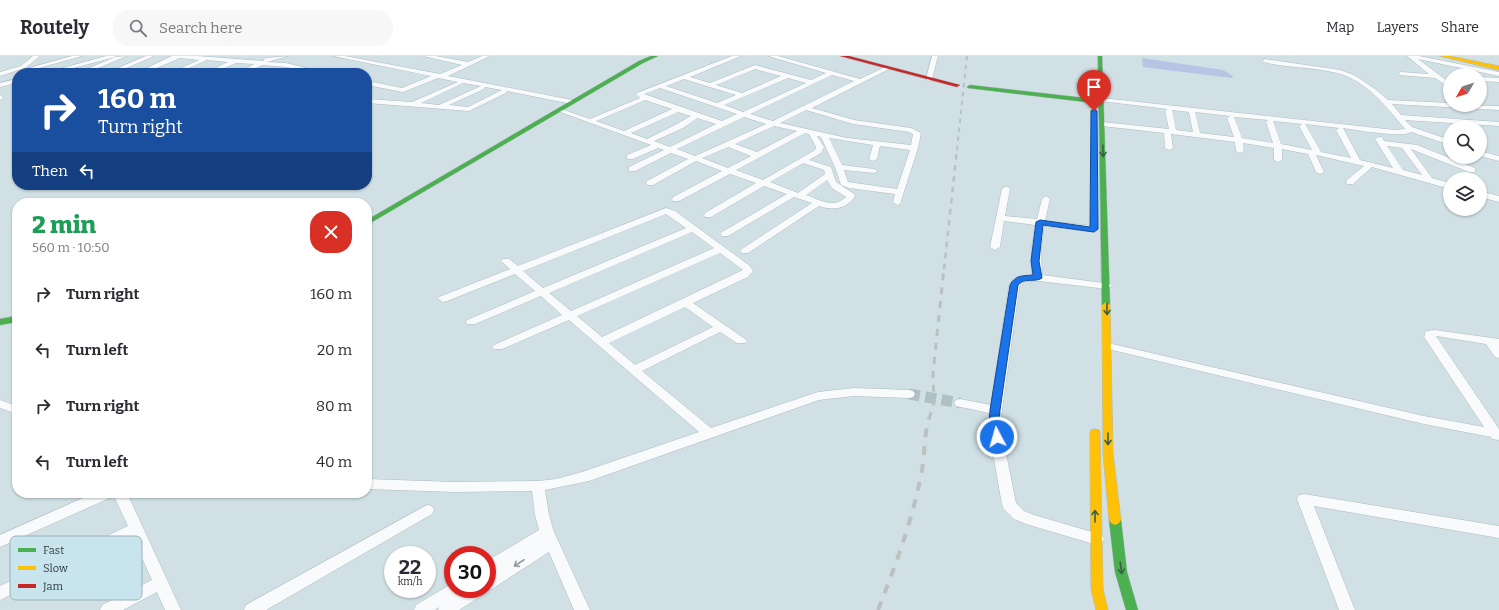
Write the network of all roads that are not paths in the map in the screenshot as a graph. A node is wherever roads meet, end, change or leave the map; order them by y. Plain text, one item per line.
1 (37, 56) edge
2 (79, 56) edge
3 (113, 56) edge
4 (124, 56) edge
5 (151, 56) edge
6 (175, 56) edge
7 (180, 56) edge
8 (259, 56) edge
9 (285, 56) edge
10 (336, 56) edge
11 (426, 56) edge
12 (655, 56) edge
13 (738, 56) edge
14 (770, 56) edge
15 (843, 56) edge
16 (935, 56) edge
17 (1092, 56) edge
18 (1100, 56) edge
19 (1410, 56) edge
20 (1443, 56) edge
21 (209, 57) edge
22 (480, 57) edge
23 (857, 58) edge
24 (235, 61) junction
25 (1265, 61) dead end
26 (266, 63) junction
27 (465, 64) junction
28 (286, 65) junction
29 (20, 68) edge
30 (32, 68) dead end
31 (69, 68) edge
32 (97, 68) edge
33 (122, 68) edge
34 (152, 68) edge
35 (184, 68) edge
36 (219, 68) edge
37 (254, 68) edge
38 (280, 68) edge
39 (299, 68) edge
40 (887, 68) junction
41 (1499, 68) edge
42 (12, 70) edge
43 (832, 73) junction
44 (0, 74) edge
45 (1401, 74) dead end
46 (1499, 74) edge
47 (787, 76) junction
48 (1435, 76) junction
49 (438, 77) junction
50 (684, 77) junction
51 (1443, 77) edge
52 (929, 79) junction
53 (1487, 79) edge
54 (1499, 80) edge
55 (12, 81) edge
56 (860, 81) junction
57 (1443, 81) edge
58 (811, 82) junction
59 (460, 83) junction
60 (0, 85) edge
61 (372, 85) edge
62 (710, 85) junction
63 (957, 85) dead end
64 (660, 86) junction
65 (970, 87) dead end
66 (392, 88) junction
67 (482, 88) junction
68 (12, 89) edge
69 (0, 91) edge
70 (504, 92) junction
71 (742, 95) junction
72 (645, 98) junction
73 (372, 99) edge
74 (372, 101) edge
75 (1098, 101) junction
76 (1386, 102) junction
77 (413, 104) junction
78 (566, 105) junction
79 (1443, 105) edge
80 (718, 106) junction
81 (441, 107) junction
82 (1487, 107) edge
83 (806, 108) junction
84 (1499, 108) edge
85 (678, 109) junction
86 (1169, 111) dead end
87 (1485, 112) edge
88 (743, 114) junction
89 (1192, 114) dead end
90 (697, 115) junction
91 (1399, 117) junction
92 (1231, 118) dead end
93 (590, 121) junction
94 (1270, 122) dead end
95 (1499, 122) edge
96 (722, 124) junction
97 (773, 124) junction
98 (1102, 124) junction
99 (1303, 126) dead end
100 (1409, 129) junction
101 (1340, 130) dead end
102 (803, 131) junction
103 (625, 132) junction
104 (1170, 132) junction
105 (812, 133) junction
106 (1375, 134) dead end
107 (824, 135) junction
108 (1197, 135) junction
109 (648, 141) junction
110 (1239, 141) junction
111 (1443, 141) edge
112 (1382, 143) junction
113 (728, 144) junction
114 (877, 144) junction
115 (658, 145) junction
116 (1404, 146) junction
117 (1278, 147) junction
118 (914, 148) junction
119 (1169, 148) dead end
120 (672, 150) junction
121 (1240, 151) dead end
122 (1314, 153) junction
123 (757, 155) junction
124 (1487, 155) edge
125 (630, 157) dead end
126 (696, 158) junction
127 (873, 159) dead end
128 (1499, 159) edge
129 (802, 160) junction
130 (1278, 160) dead end
131 (1357, 161) junction
132 (1371, 164) junction
133 (839, 167) junction
134 (632, 169) dead end
135 (728, 170) junction
136 (1472, 170) dead end
137 (874, 171) dead end
138 (1320, 172) dead end
139 (1400, 172) junction
140 (828, 176) junction
141 (1094, 180) dead end
142 (1429, 180) junction
143 (1350, 182) dead end
144 (650, 183) dead end
145 (763, 183) junction
146 (1443, 184) edge
147 (1006, 189) dead end
148 (900, 192) junction
149 (796, 195) junction
150 (1487, 196) edge
151 (676, 199) dead end
152 (1046, 199) dead end
153 (1499, 199) edge
154 (897, 202) dead end
155 (818, 203) junction
156 (708, 214) dead end
157 (1001, 218) junction
158 (372, 220) edge
159 (1040, 222) junction
160 (693, 228) junction
161 (1094, 230) dead end
162 (725, 234) dead end
163 (995, 247) dead end
164 (721, 249) junction
165 (745, 251) dead end
166 (506, 261) dead end
167 (516, 270) junction
168 (1037, 278) junction
169 (1097, 285) junction
170 (541, 291) junction
171 (443, 298) dead end
172 (685, 302) junction
173 (570, 316) junction
174 (12, 320) edge
175 (0, 322) edge
176 (471, 322) dead end
177 (721, 327) junction
178 (741, 341) dead end
179 (1494, 341) edge
180 (601, 342) junction
181 (1108, 346) junction
182 (498, 347) dead end
183 (1499, 354) edge
184 (635, 370) junction
185 (909, 394) tunnel mouth
186 (960, 403) tunnel mouth
187 (0, 404) edge
188 (12, 408) edge
189 (995, 410) junction
190 (1095, 427) dead end
191 (709, 434) junction
192 (1498, 436) edge
193 (372, 484) edge
194 (538, 486) junction
195 (96, 498) edge
196 (122, 498) edge
197 (427, 510) dead end
198 (136, 528) junction
199 (1499, 532) edge
200 (11, 536) edge
201 (119, 536) edge
202 (140, 536) edge
203 (10, 537) edge
204 (549, 537) junction
205 (1096, 538) junction
206 (0, 541) edge
207 (142, 541) edge
208 (1118, 546) junction
209 (496, 564) edge
210 (496, 577) edge
211 (161, 583) junction
212 (10, 588) edge
213 (0, 593) edge
214 (142, 593) edge
215 (444, 596) edge
216 (465, 598) edge
217 (128, 600) edge
218 (108, 610) edge
219 (173, 610) edge
220 (252, 610) edge
221 (422, 610) edge
222 (446, 610) edge
223 (582, 610) edge
224 (1102, 610) edge
225 (1132, 610) edge
226 (1347, 610) edge

1 - 29 street
2 - 30 street
3 - 31 street
4 - 32 street
5 - 33 street
6 - 7 street
7 - 21 street
7 - 34 street
8 - 26 street
9 - 26 street
10 - 49 street
11 - 27 street
12 - 78 main road
13 - 50 street
14 - 43 street
15 - 23 main road
16 - 52 street
17 - 75 main road
18 - 75 main road
19 - 46 street
19 - 48 street
20 - 41 main road
21 - 24 street
21 - 35 street
22 - 27 street
23 - 40 main road
24 - 26 street
24 - 36 street
25 - 76 street
26 - 28 street
26 - 37 street
27 - 49 street
28 - 38 street
28 - 39 street
40 - 52 main road
40 - 56 street
42 - 44 street
43 - 56 street
43 - 58 street
45 - 48 street
47 - 58 street
47 - 62 street
47 - 71 street
48 - 51 street
48 - 57 street
49 - 59 street
49 - 66 street
49 - 78 street
50 - 62 street
50 - 64 street
52 - 63 main road
53 - 54 street
55 - 60 street
56 - 83 street
58 - 88 street
59 - 67 street
59 - 77 street
61 - 66 street
62 - 71 street
64 - 72 street
64 - 80 street
65 - 75 main road
66 - 73 street
67 - 70 street
67 - 81 street
68 - 69 street
70 - 78 street
70 - 81 street
71 - 80 street
72 - 85 street
72 - 93 street
74 - 77 street
75 - 98 main road
75 - 100 street
75 - 141 main road
76 - 79 street
76 - 91 street
77 - 81 street
78 - 93 street
78 - 158 main road
80 - 88 street
82 - 84 street
83 - 97 street
83 - 118 street
85 - 90 street
85 - 103 street
86 - 104 street
87 - 95 street
88 - 96 street
88 - 97 street
89 - 108 street
90 - 96 street
90 - 109 street
91 - 95 street
91 - 100 street
92 - 110 street
93 - 103 street
94 - 117 street
96 - 120 street
97 - 102 street
97 - 113 street
98 - 104 street
98 -> 169 main road
99 - 122 street
100 - 111 street
101 - 131 street
102 - 105 street
102 - 123 street
103 - 109 street
104 - 108 street
104 - 119 street
105 - 107 street
105 - 129 street
106 - 112 street
107 - 114 street
107 - 133 street
108 - 110 street
109 - 115 street
110 - 117 street
110 - 121 street
112 - 116 street
112 - 139 street
113 - 123 street
113 - 126 street
114 - 118 street
114 - 127 street
115 - 120 street
115 - 125 street
116 - 136 street
116 - 142 street
117 - 122 street
117 - 130 street
118 - 148 street
120 - 126 street
120 - 134 street
122 - 131 street
122 - 138 street
123 - 135 street
124 - 128 street
126 - 135 street
126 - 144 street
129 - 140 street
129 - 145 street
131 - 132 street
132 - 139 street
132 - 143 street
133 - 137 street
133 - 148 street
135 - 145 street
135 - 151 street
139 - 142 street
140 - 149 street
140 - 155 street
142 - 146 street
145 - 149 street
145 - 156 street
147 - 157 street
148 - 154 street
149 - 155 street
149 - 162 street
150 - 153 street
152 - 159 street
155 - 165 street
157 - 159 street
157 - 163 street
159 - 161 street
159 - 168 street
160 - 164 street
160 - 167 street
160 - 170 street
164 - 172 street
164 - 173 street
166 - 167 street
167 - 170 street
167 - 171 street
168 - 169 street
168 - 189 street
169 -> 181 main road
170 - 173 street
170 - 176 street
172 - 177 street
172 - 180 street
173 - 180 street
173 - 182 street
174 - 175 main road
177 - 178 street
177 - 184 street
179 - 183 street
179 - 192 street
180 - 184 street
181 - 192 street
181 -> 208 main road
184 - 191 street
185 - 191 street
186 - 189 street
187 - 188 street
189 - 205 street
205 -> 190 main road
191 - 194 street
193 - 194 street
194 - 204 street
195 - 200 street
196 - 198 street
197 - 220 street
198 - 201 street
198 - 202 street
199 - 226 street
203 - 206 street
204 - 209 street
204 -> 210 street
204 - 223 street
205 - 208 street
205 - 224 main road
207 - 211 street
208 -> 225 main road
211 - 214 street
211 - 219 street
212 - 213 street
215 - 221 street
216 - 222 street
217 - 218 street

